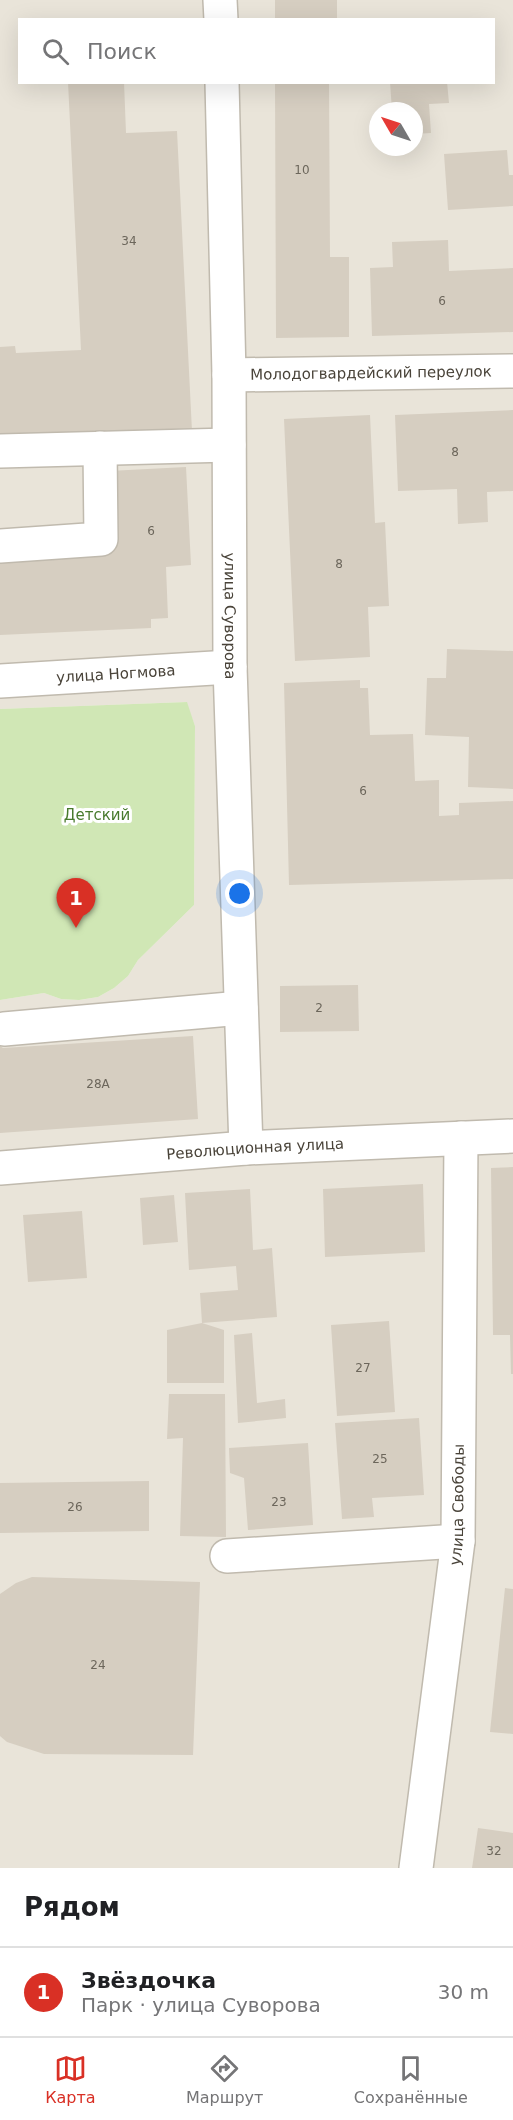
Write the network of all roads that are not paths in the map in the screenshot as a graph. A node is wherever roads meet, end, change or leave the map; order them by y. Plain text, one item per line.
1 (220, 0) edge
2 (221, 18) edge
3 (222, 84) edge
4 (513, 371) edge
5 (229, 375) junction
6 (229, 445) junction
7 (100, 448) junction
8 (0, 451) edge
9 (0, 546) edge
10 (230, 667) junction
11 (0, 681) edge
12 (241, 1008) junction
13 (3, 1029) dead end
14 (513, 1136) edge
15 (462, 1138) junction
16 (246, 1148) junction
17 (0, 1168) edge
18 (458, 1541) junction
19 (227, 1556) dead end
20 (416, 1868) edge

1 - 2 street
3 - 5 street, улица Суворова
4 - 5 street, Молодогвардейский переулок
5 - 6 street, улица Суворова
6 - 7 street
6 - 10 street, улица Суворова
7 - 8 street
7 - 9 street
10 - 11 street, улица Ногмова
10 - 12 street, улица Суворова
12 - 13 street
12 - 16 street, улица Суворова
14 - 15 street, Революционная улица
15 - 16 street, Революционная улица
15 - 18 street, улица Свободы
16 - 17 street, Революционная улица
18 - 19 street
18 - 20 street, улица Свободы

